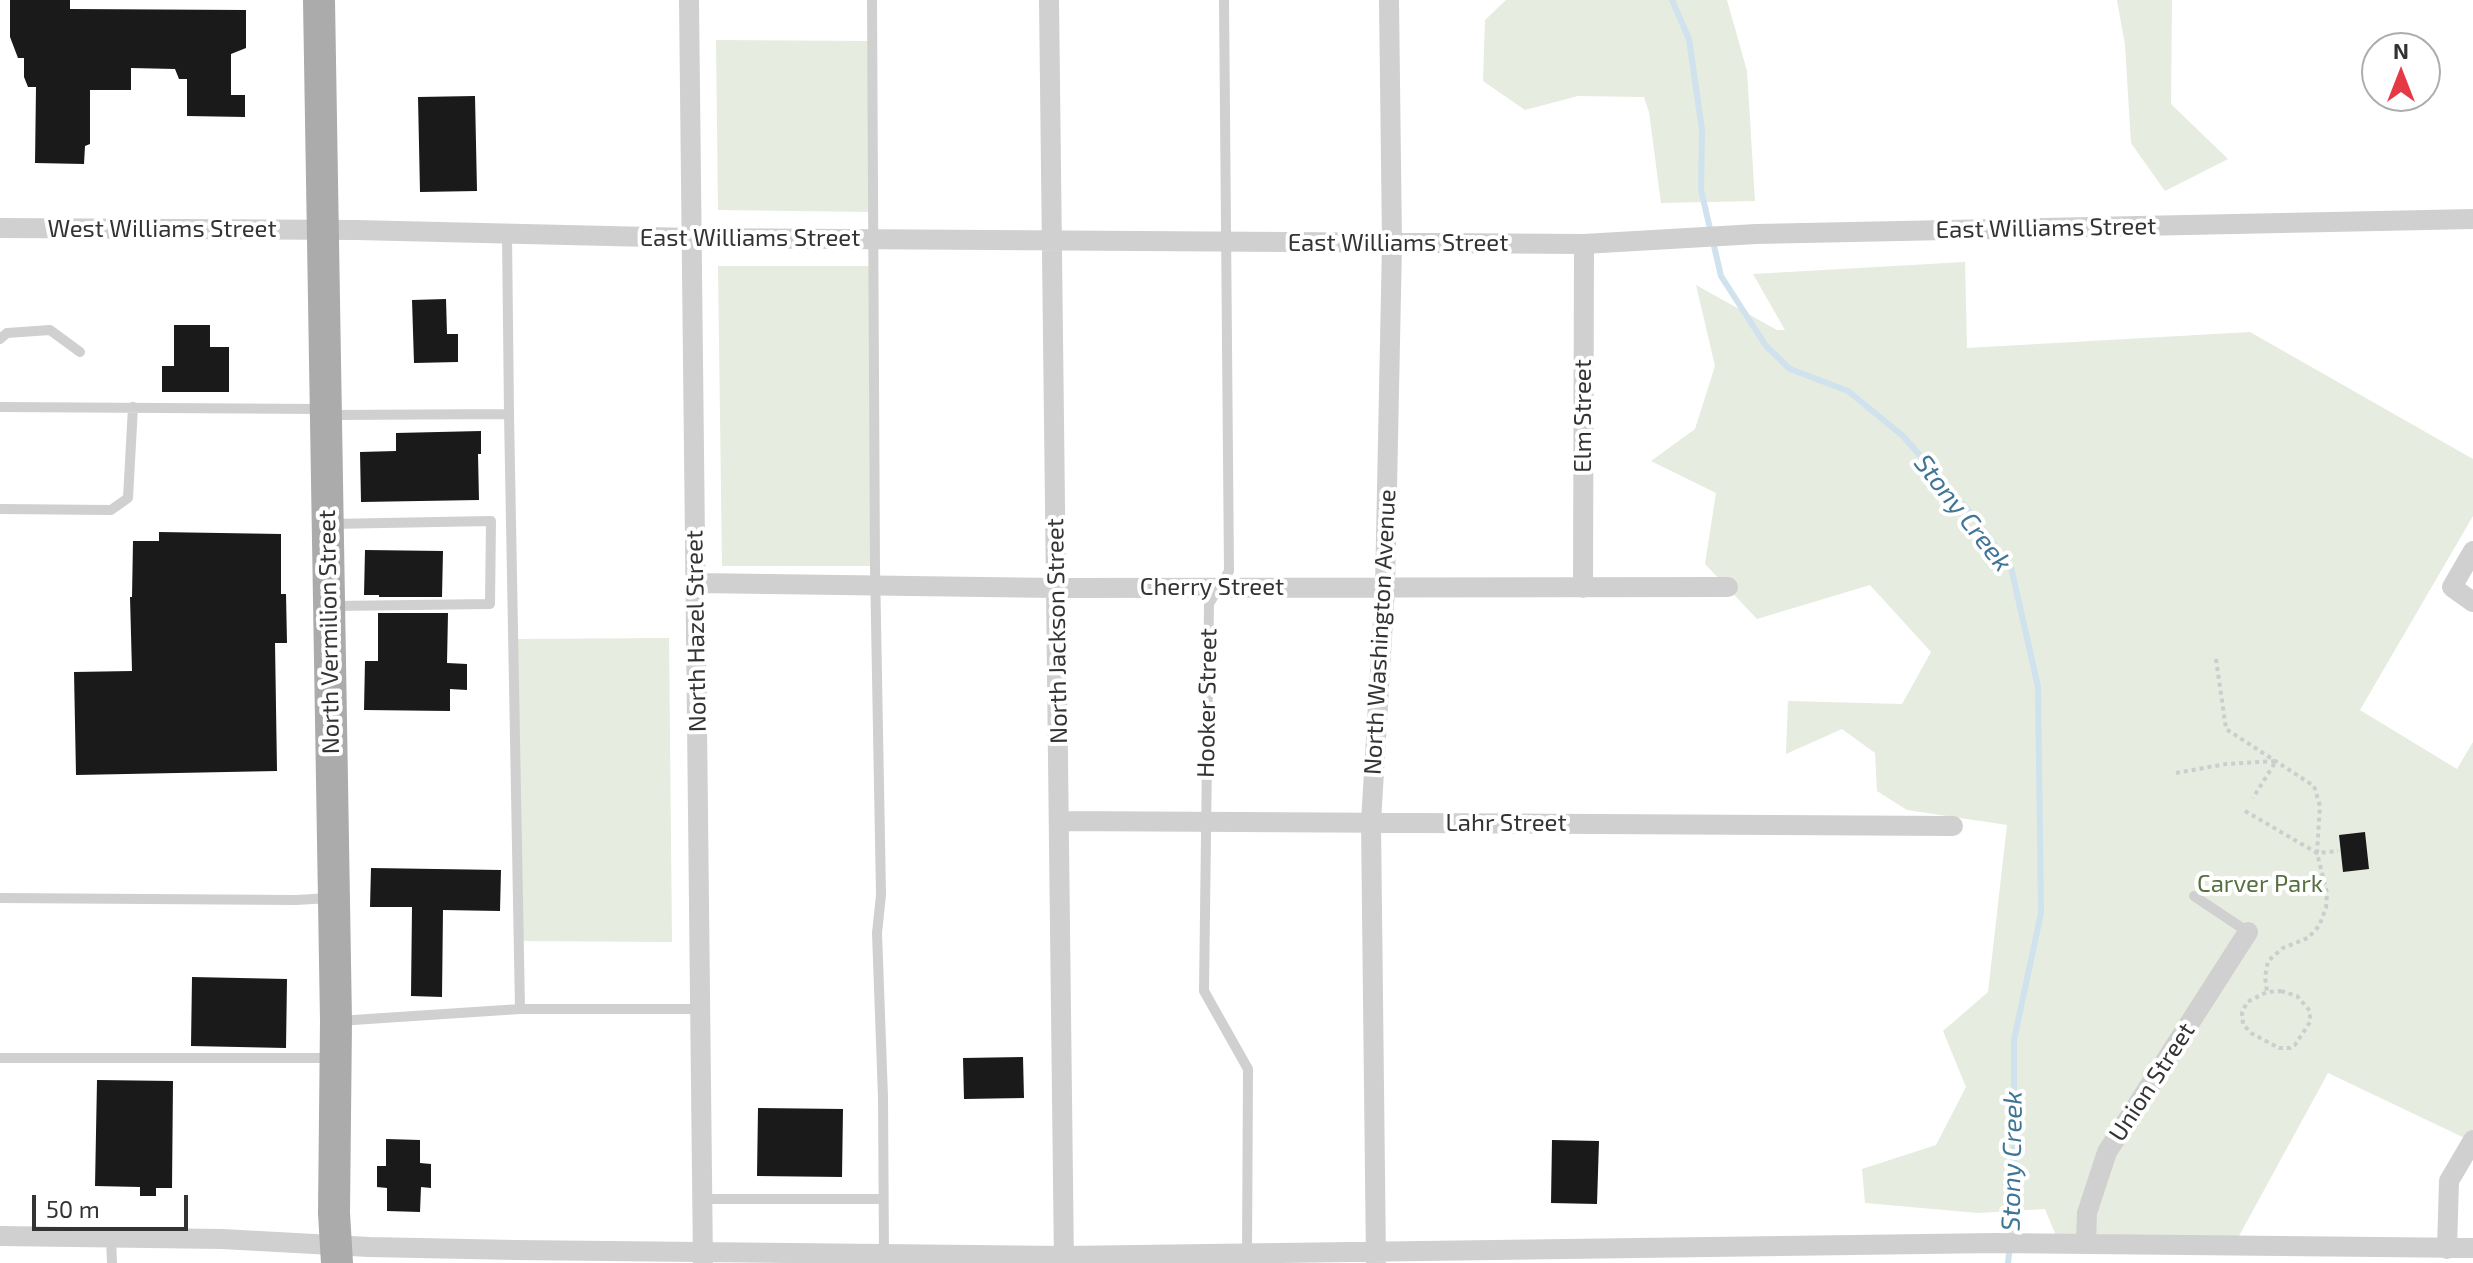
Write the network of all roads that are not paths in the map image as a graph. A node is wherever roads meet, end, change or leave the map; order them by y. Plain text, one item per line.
1 (319, 0) edge
2 (689, 0) edge
3 (872, 0) edge
4 (1049, 0) edge
5 (1224, 0) edge
6 (1389, 0) edge
7 (2473, 219) edge
8 (0, 228) edge
9 (323, 230) junction
10 (507, 234) junction
11 (693, 238) junction
12 (871, 238) junction
13 (1053, 240) junction
14 (1226, 241) junction
15 (1392, 244) junction
16 (1584, 244) junction
17 (0, 339) edge
18 (80, 352) dead end
19 (0, 407) edge
20 (133, 407) junction
21 (326, 412) junction
22 (509, 414) junction
23 (0, 509) edge
24 (328, 524) junction
25 (2473, 551) edge
26 (696, 583) junction
27 (875, 586) junction
28 (1385, 587) junction
29 (1728, 587) dead end
30 (1055, 588) junction
31 (1219, 588) junction
32 (1583, 588) junction
33 (2473, 602) edge
34 (329, 606) junction
35 (1059, 821) junction
36 (1204, 822) junction
37 (1371, 822) junction
38 (1953, 826) dead end
39 (2194, 896) dead end
40 (334, 897) junction
41 (0, 898) edge
42 (2248, 932) joint
43 (520, 1009) junction
44 (700, 1009) junction
45 (336, 1021) junction
46 (0, 1058) edge
47 (335, 1058) junction
48 (2473, 1140) edge
49 (703, 1199) junction
50 (883, 1199) junction
51 (0, 1236) edge
52 (111, 1239) junction
53 (2086, 1243) junction
54 (2473, 1248) edge
55 (2447, 1249) junction
56 (337, 1254) edge
57 (1247, 1255) junction
58 (703, 1257) edge
59 (894, 1258) edge
60 (1376, 1258) edge
61 (1064, 1260) edge
62 (112, 1263) edge

1 - 9 main road, North Vermilion Street
2 - 11 street, North Hazel Street
3 - 12 lane
4 - 13 street, North Jackson Street
5 - 14 lane, Hooker Street
6 - 15 street, North Washington Avenue
7 - 16 street, East Williams Street
8 - 9 street, West Williams Street
9 - 10 street, East Williams Street
9 - 21 main road, North Vermilion Street
10 - 11 street, East Williams Street
10 - 22 lane
11 - 12 street, East Williams Street
11 - 26 street, North Hazel Street
12 - 13 street, East Williams Street
12 - 27 lane
13 - 14 street, East Williams Street
13 - 30 street, North Jackson Street
14 - 15 street, East Williams Street
14 - 31 lane, Hooker Street
15 - 16 street, East Williams Street
15 - 28 street, North Washington Avenue
16 - 32 street, Elm Street
17 - 18 lane
19 - 20 lane
20 - 21 lane
20 - 23 lane
21 - 22 lane
21 - 24 main road, North Vermilion Street
22 - 43 lane
24 - 34 main road, North Vermilion Street
24 - 34 lane
25 - 33 street
26 - 27 street, Cherry Street
26 - 44 street, North Hazel Street
27 - 30 street, Cherry Street
27 - 50 lane
28 - 31 street, Cherry Street
28 - 32 street, Cherry Street
28 - 37 street, North Washington Avenue
29 - 32 street, Cherry Street
30 - 31 street, Cherry Street
30 - 35 street, North Jackson Street
31 - 36 lane, Hooker Street
34 - 40 main road, North Vermilion Street
35 - 36 street, Lahr Street
35 - 61 street, North Jackson Street
36 - 37 street, Lahr Street
36 - 57 lane, Hooker Street
37 - 38 street, Lahr Street
37 - 60 street, North Washington Avenue
39 - 42 lane
40 - 41 lane
40 - 45 main road, North Vermilion Street
42 - 53 street, Union Street
43 - 44 lane
43 - 45 lane
44 - 49 street, North Hazel Street
45 - 47 main road, North Vermilion Street
46 - 47 lane
47 - 56 main road, North Vermilion Street
48 - 55 street
49 - 50 lane
49 - 58 street, North Hazel Street
50 - 59 lane
51 - 52 street
52 - 56 street
52 - 62 lane
53 - 55 street
53 - 60 street
54 - 55 street
56 - 58 street
57 - 60 street
57 - 61 street
58 - 59 street
59 - 61 street

